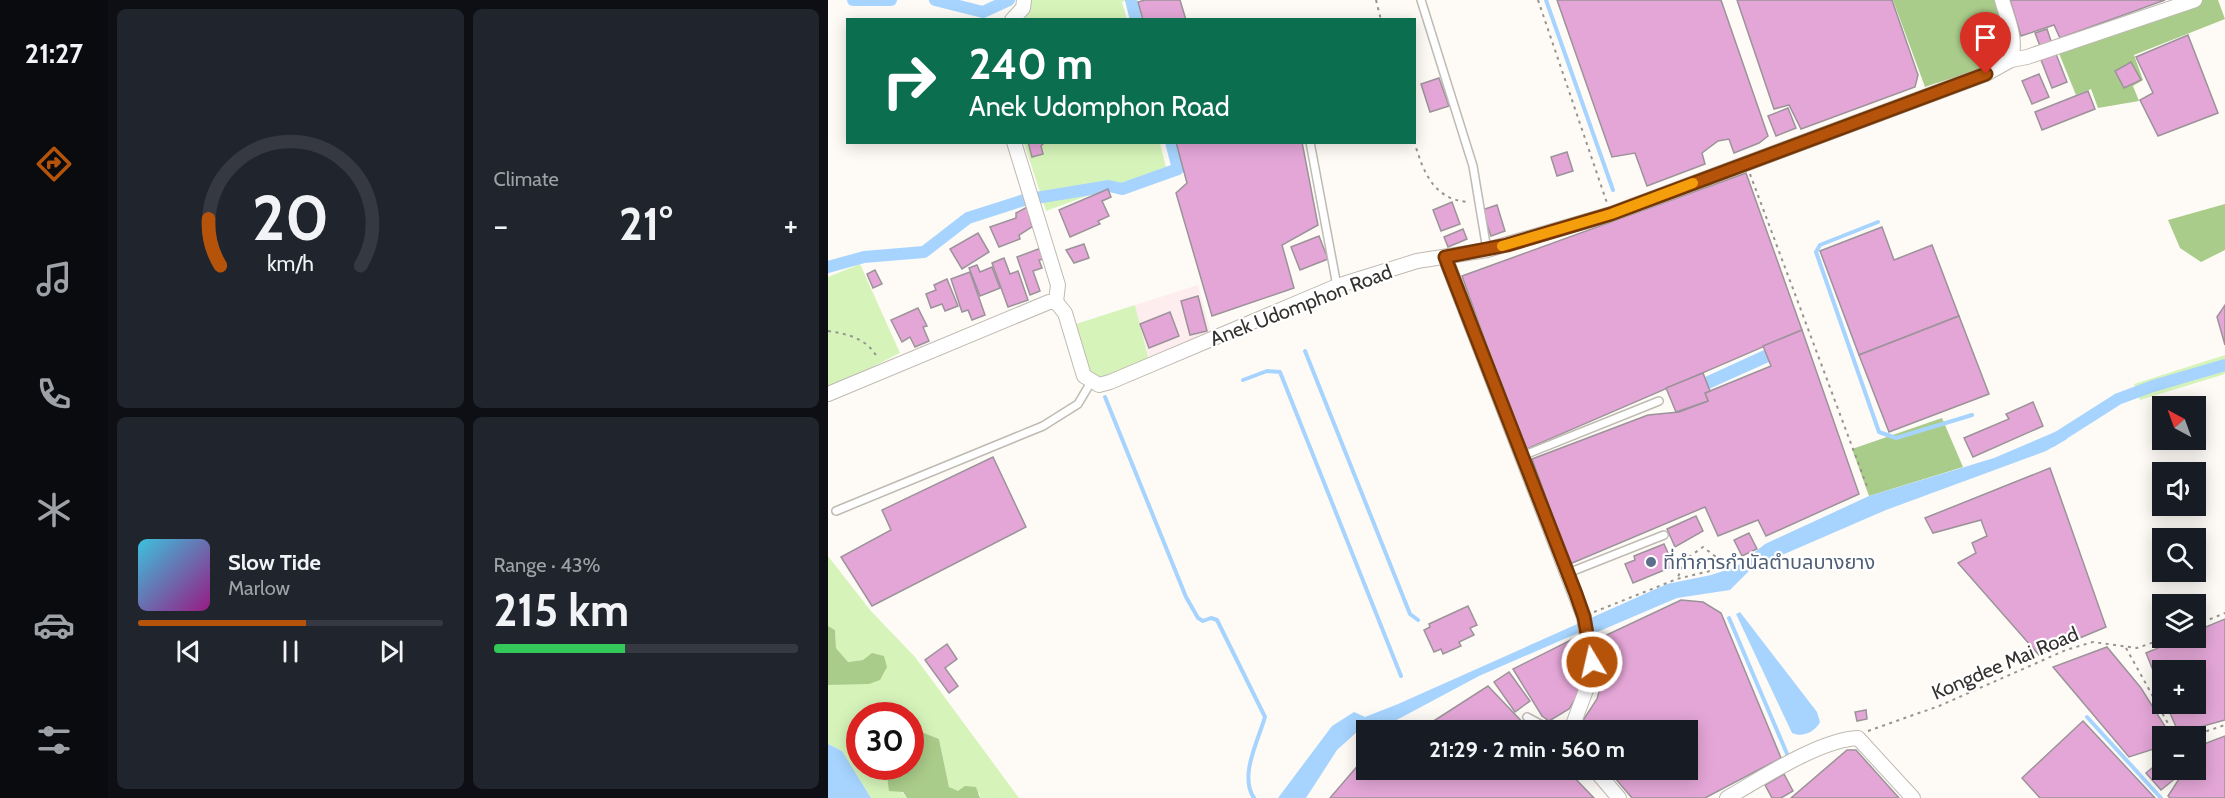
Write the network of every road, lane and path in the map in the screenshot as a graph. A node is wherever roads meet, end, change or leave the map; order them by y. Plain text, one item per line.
1 (1024, 0) edge
2 (1376, 0) edge
3 (1422, 0) edge
4 (1538, 0) edge
5 (2002, 0) edge
6 (2195, 0) edge
7 (1014, 18) edge
8 (1380, 18) edge
9 (2011, 60) junction
10 (1015, 144) edge
11 (1310, 144) edge
12 (1415, 144) edge
13 (1746, 162) junction
14 (1478, 202) junction
15 (1611, 214) junction
16 (1487, 250) junction
17 (1445, 257) junction
18 (1337, 286) junction
19 (1056, 302) junction
20 (828, 331) edge
21 (883, 370) junction
22 (1091, 382) junction
23 (828, 394) edge
24 (1659, 401) dead end
25 (1522, 456) junction
26 (1868, 489) dead end
27 (836, 511) dead end
28 (1664, 535) dead end
29 (1568, 573) junction
30 (1677, 579) junction
31 (2225, 613) edge
32 (1583, 616) junction
33 (2206, 621) edge
34 (2152, 643) edge
35 (2126, 648) junction
36 (1527, 717) dead end
37 (1533, 720) edge
38 (1574, 720) edge
39 (2225, 725) edge
40 (2169, 726) edge
41 (2206, 731) edge
42 (1858, 738) junction
43 (1604, 780) edge
44 (1619, 798) edge
45 (1727, 798) edge
46 (1914, 798) edge

1 - 7 street
2 - 8 path
3 - 14 lane
4 - 15 path
5 - 9 street
6 - 9 street, Anek Udomphon Road
9 - 13 street, Anek Udomphon Road
10 - 19 street
11 - 18 lane
12 - 14 path
13 - 15 street, Anek Udomphon Road
13 - 26 path
14 - 16 lane
15 - 16 street, Anek Udomphon Road
16 - 17 street, Anek Udomphon Road
17 - 18 street, Anek Udomphon Road
17 - 25 street
18 - 22 street, Anek Udomphon Road
19 - 21 street
19 - 22 street
20 - 21 path
21 - 23 street
22 - 27 lane
24 - 25 lane
25 - 29 street
28 - 29 lane
29 - 32 street
30 - 30 path
30 - 32 path
31 - 33 path
32 - 38 street
34 - 35 path, Kongdee Mai Road
35 - 40 path
35 - 42 path, Kongdee Mai Road
36 - 37 lane
39 - 41 path
42 - 45 street
42 - 46 street
43 - 44 street

